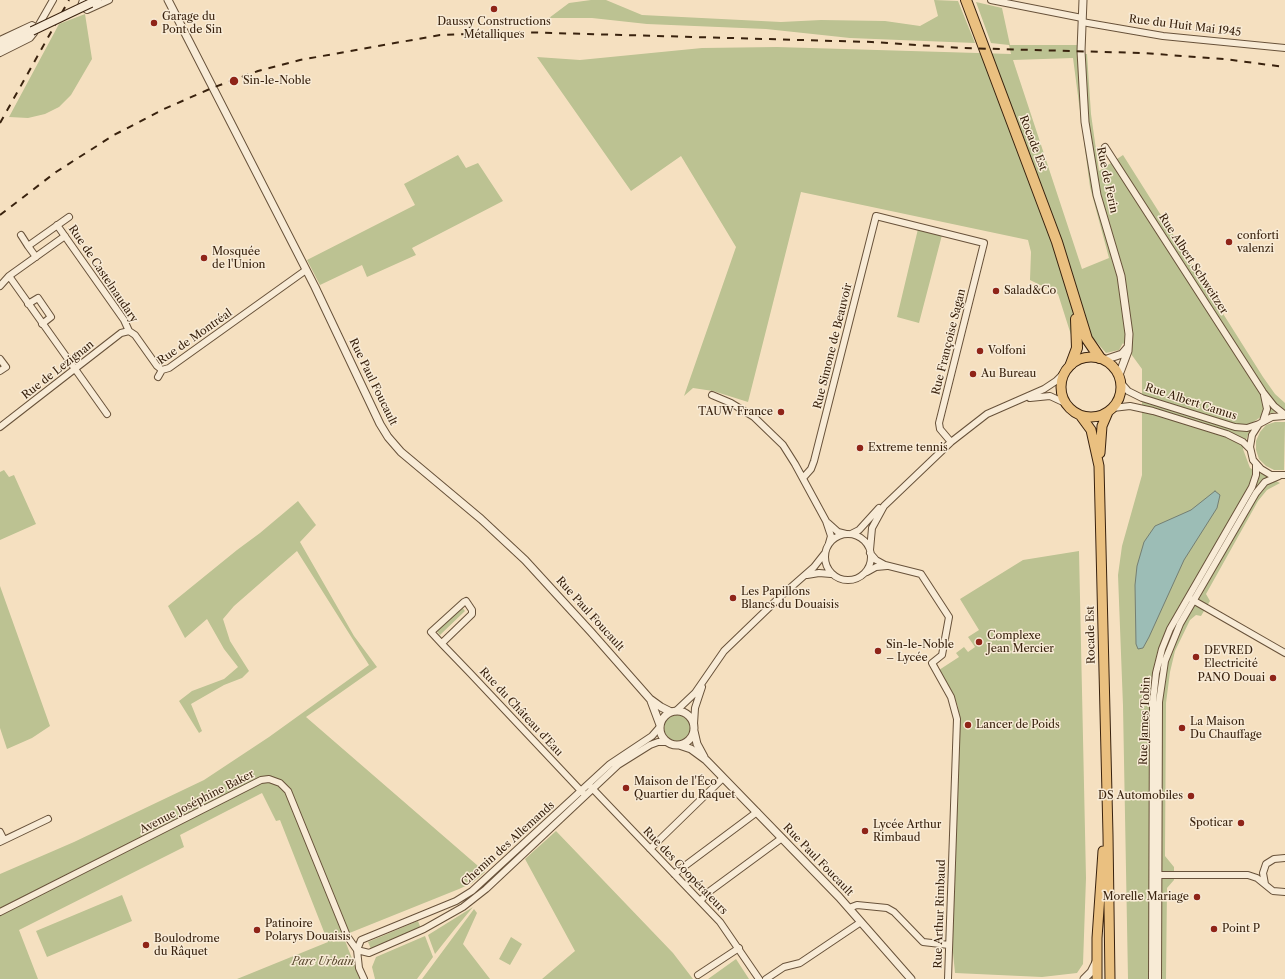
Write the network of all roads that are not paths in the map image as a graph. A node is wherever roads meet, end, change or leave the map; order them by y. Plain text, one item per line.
1 (53, 0) edge
2 (83, 0) edge
3 (109, 0) edge
4 (168, 0) edge
5 (966, 0) edge
6 (991, 0) edge
7 (1083, 0) edge
8 (94, 2) edge
9 (1082, 20) junction
10 (33, 30) junction
11 (0, 40) edge
12 (0, 47) edge
13 (1285, 48) edge
14 (0, 53) edge
15 (1105, 147) dead end
16 (876, 216) joint
17 (69, 218) dead end
18 (57, 225) junction
19 (21, 235) dead end
20 (65, 236) junction
21 (28, 246) junction
22 (36, 257) junction
23 (306, 270) junction
24 (9, 276) junction
25 (0, 286) edge
26 (1072, 296) junction
27 (28, 304) junction
28 (42, 324) junction
29 (129, 331) junction
30 (1129, 344) junction
31 (0, 359) edge
32 (1102, 359) junction
33 (1072, 364) junction
34 (75, 369) junction
35 (162, 370) junction
36 (0, 371) edge
37 (1064, 373) junction
38 (158, 377) dead end
39 (1120, 379) junction
40 (1263, 392) junction
41 (712, 395) dead end
42 (1019, 400) junction
43 (1065, 403) junction
44 (1110, 410) junction
45 (107, 414) dead end
46 (1080, 415) junction
47 (1285, 416) edge
48 (1261, 422) junction
49 (0, 427) edge
50 (951, 442) junction
51 (1250, 449) junction
52 (1256, 464) junction
53 (1099, 466) junction
54 (1282, 476) edge
55 (803, 478) junction
56 (892, 497) junction
57 (826, 521) junction
58 (849, 534) junction
59 (829, 543) junction
60 (870, 552) junction
61 (825, 553) junction
62 (892, 567) junction
63 (831, 574) junction
64 (864, 574) junction
65 (800, 578) junction
66 (1191, 599) junction
67 (442, 643) junction
68 (1285, 653) edge
69 (706, 678) junction
70 (650, 699) junction
71 (674, 711) junction
72 (660, 726) junction
73 (694, 728) junction
74 (666, 742) junction
75 (679, 745) junction
76 (706, 760) junction
77 (723, 778) junction
78 (590, 786) junction
79 (584, 793) junction
80 (1107, 804) junction
81 (757, 812) junction
82 (48, 819) dead end
83 (0, 832) edge
84 (782, 838) junction
85 (2, 841) edge
86 (650, 849) junction
87 (1285, 858) edge
88 (1264, 868) junction
89 (674, 874) junction
90 (1156, 875) junction
91 (1248, 875) junction
92 (1265, 884) junction
93 (1285, 892) edge
94 (700, 901) junction
95 (849, 908) junction
96 (0, 912) edge
97 (861, 922) junction
98 (949, 945) junction
99 (738, 948) junction
100 (357, 950) junction
101 (1097, 962) junction
102 (698, 975) dead end
103 (364, 979) edge
104 (759, 979) edge
105 (766, 979) edge
106 (911, 979) edge
107 (948, 979) edge
108 (1084, 979) edge
109 (1096, 979) edge
110 (1110, 979) edge
111 (1152, 979) edge
112 (1158, 979) edge

1 - 10 street
2 - 3 street
4 - 23 street, Rue Paul Foucault
5 - 26 highway, Rocade Est
6 - 9 street, Rue du Huit Mai 1945
7 - 9 street, Rue de Ferin
8 - 10 main road, bridge
9 - 13 street, Rue du Huit Mai 1945
9 - 30 street, Rue de Ferin
10 - 11 street
10 - 12 main road
10 - 14 street
15 - 40 street, Rue Albert Schweitzer
16 - 50 street, Rue Françoise Sagan
16 - 55 street, Rue Simone de Beauvoir
17 - 18 street
18 - 20 street, Rue de Castelnaudary
18 - 21 street
19 - 21 street
20 - 22 street
20 - 29 street, Rue de Castelnaudary
21 - 22 street
22 - 24 street
23 - 35 street, Rue de Montréal
23 - 70 street, Rue Paul Foucault
24 - 25 street
24 - 27 street
26 - 32 highway, Rocade Est
26 - 33 highway, Rocade Est
27 - 28 street
27 - 28 street
28 - 34 street
29 - 34 street, Rue de Lezignan
29 - 35 street, Rue de Castelnaudary
30 - 32 street
30 - 39 street, Rue de Ferin
31 - 36 street
32 - 33 main road
32 - 39 main road
33 - 37 main road
34 - 45 street
34 - 49 street, Rue de Lezignan
35 - 38 street, Rue de Montréal
37 - 42 street
37 - 43 main road
39 - 44 main road
39 - 48 street, Rue Albert Camus
40 - 47 street, Rue Albert Schweitzer
40 - 48 street, Rue Albert Schweitzer
41 - 55 street
42 - 43 street
42 - 50 street
43 - 46 main road
44 - 46 main road
44 - 51 street, Rue Albert Camus
44 - 53 main road, Rocade Est
46 - 53 main road, Rocade Est
47 - 48 street, Rue Albert Camus
48 - 51 street, Rue Albert Schweitzer
50 - 56 street
51 - 52 street
52 - 54 street
52 - 66 street, Rue James Tobin
53 - 80 main road, Rocade Est
54 - 66 street, Rue James Tobin
55 - 57 street
56 - 58 street
56 - 60 street
57 - 58 street
57 - 59 street
58 - 59 street
58 - 60 street
59 - 61 street
60 - 62 street
60 - 64 street
61 - 63 street
61 - 65 street
62 - 64 street
62 - 98 street, Rue Arthur Rimbaud
63 - 64 street
63 - 65 street
65 - 69 street
66 - 68 street
66 - 90 street, Rue James Tobin
67 - 67 street, Rue du Château d'Eau
67 - 79 street, Rue du Château d'Eau
69 - 71 street
69 - 73 street
70 - 71 street, Rue Paul Foucault
70 - 72 street, Rue Paul Foucault
71 - 72 street
71 - 73 street
72 - 74 street
72 - 78 street, Chemin des Allemands
73 - 75 street
73 - 76 street, Rue Paul Foucault
74 - 75 street
74 - 78 street, Chemin des Allemands
75 - 76 street, Rue Paul Foucault
76 - 77 street, Rue Paul Foucault
77 - 81 street, Rue Paul Foucault
77 - 86 street
78 - 79 street, Chemin des Allemands
78 - 86 street, Rue des Coopérateurs
79 - 100 street, Chemin des Allemands
79 - 100 street, Chemin des Allemands
80 - 101 main road, Rocade Est
80 - 110 main road, Rocade Est
81 - 84 street, Rue Paul Foucault
81 - 89 street
82 - 85 street
83 - 85 street
84 - 94 street
84 - 95 street, Rue Paul Foucault
86 - 89 street, Rue des Coopérateurs
87 - 88 street
88 - 91 street
88 - 92 street
89 - 94 street, Rue des Coopérateurs
90 - 91 street
90 - 111 street, Rue James Tobin
90 - 112 street, Rue James Tobin
91 - 92 street
92 - 93 street
94 - 99 street, Rue des Coopérateurs
95 - 97 street, Rue Paul Foucault
95 - 98 street
96 - 100 street, Avenue Joséphine Baker
97 - 105 street
97 - 106 street, Rue Paul Foucault
98 - 107 street, Rue Arthur Rimbaud
99 - 102 street
99 - 104 street, Rue des Coopérateurs
100 - 103 street
101 - 108 street
101 - 109 main road, Rocade Est

